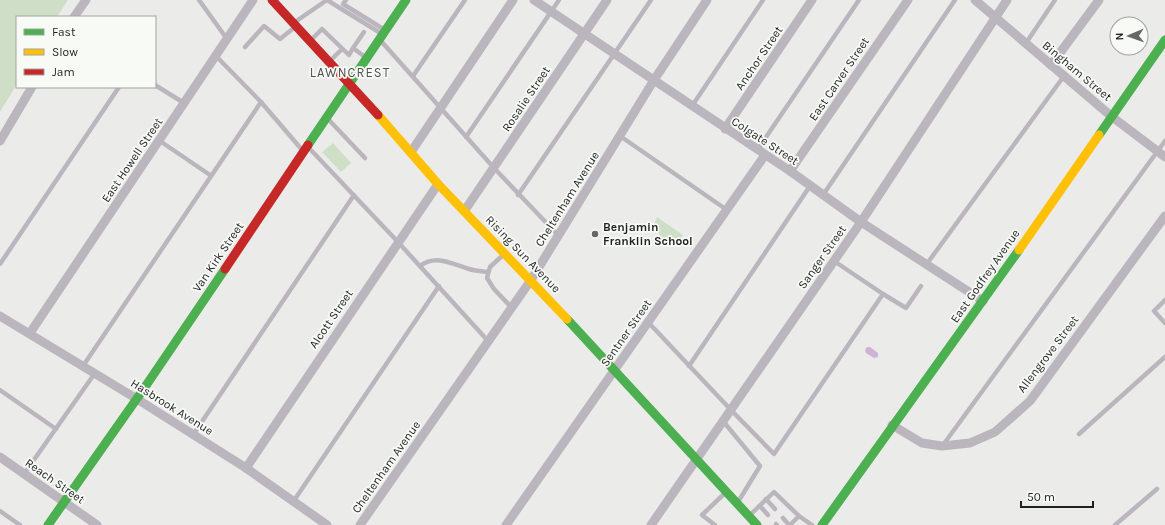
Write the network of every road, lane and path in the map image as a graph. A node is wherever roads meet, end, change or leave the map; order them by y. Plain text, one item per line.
1 (86, 0) edge
2 (199, 0) edge
3 (253, 0) edge
4 (272, 0) edge
5 (327, 0) edge
6 (346, 0) edge
7 (406, 0) edge
8 (465, 0) edge
9 (513, 0) edge
10 (534, 0) edge
11 (559, 0) edge
12 (608, 0) edge
13 (651, 0) edge
14 (707, 0) edge
15 (763, 0) edge
16 (812, 0) edge
17 (859, 0) edge
18 (908, 0) edge
19 (955, 0) edge
20 (975, 0) edge
21 (1007, 0) edge
22 (1055, 0) edge
23 (1099, 0) edge
24 (551, 11) junction
25 (75, 16) edge
26 (996, 17) junction
27 (295, 24) junction
28 (364, 32) dead end
29 (585, 33) junction
30 (382, 35) junction
31 (227, 40) junction
32 (310, 40) junction
33 (1165, 40) edge
34 (1026, 43) junction
35 (245, 46) dead end
36 (353, 48) junction
37 (342, 49) junction
38 (615, 54) junction
39 (216, 56) junction
40 (367, 58) junction
41 (330, 62) junction
42 (1051, 65) junction
43 (413, 76) junction
44 (1064, 76) junction
45 (654, 80) junction
46 (350, 83) junction
47 (156, 86) edge
48 (31, 88) edge
49 (118, 88) edge
50 (261, 102) junction
51 (185, 104) junction
52 (692, 106) junction
53 (441, 108) junction
54 (1111, 116) junction
55 (327, 118) junction
56 (725, 129) junction
57 (620, 136) junction
58 (466, 137) junction
59 (0, 141) edge
60 (160, 141) junction
61 (1165, 141) edge
62 (306, 149) junction
63 (1157, 151) junction
64 (412, 152) junction
65 (761, 152) junction
66 (1165, 157) edge
67 (365, 158) dead end
68 (494, 168) junction
69 (790, 171) junction
70 (210, 176) junction
71 (438, 184) junction
72 (810, 186) junction
73 (354, 195) junction
74 (518, 195) junction
75 (823, 195) junction
76 (465, 210) junction
77 (727, 210) junction
78 (1165, 216) edge
79 (861, 222) junction
80 (559, 236) junction
81 (398, 242) junction
82 (506, 253) junction
83 (834, 261) junction
84 (0, 264) edge
85 (926, 265) junction
86 (420, 266) junction
87 (488, 272) junction
88 (532, 280) junction
89 (439, 286) junction
90 (921, 286) dead end
91 (883, 294) junction
92 (1165, 300) edge
93 (983, 301) junction
94 (512, 308) junction
95 (0, 316) edge
96 (648, 322) junction
97 (1165, 323) edge
98 (30, 333) junction
99 (488, 342) junction
100 (1165, 358) edge
101 (83, 366) junction
102 (689, 366) junction
103 (615, 369) junction
104 (95, 373) junction
105 (0, 390) edge
106 (137, 399) junction
107 (731, 410) junction
108 (724, 421) junction
109 (892, 425) junction
110 (56, 429) junction
111 (1079, 434) dead end
112 (193, 435) junction
113 (942, 446) junction
114 (0, 457) edge
115 (697, 460) junction
116 (246, 468) junction
117 (24, 474) junction
118 (1157, 488) dead end
119 (727, 492) junction
120 (766, 500) junction
121 (64, 502) junction
122 (293, 502) junction
123 (737, 504) junction
124 (760, 506) junction
125 (775, 509) dead end
126 (0, 511) edge
127 (768, 515) dead end
128 (749, 516) junction
129 (799, 516) junction
130 (783, 518) dead end
131 (20, 525) edge
132 (48, 525) edge
133 (97, 525) edge
134 (327, 525) edge
135 (360, 525) edge
136 (506, 525) edge
137 (651, 525) edge
138 (715, 525) edge
139 (757, 525) edge
140 (790, 525) edge
141 (812, 525) edge
142 (822, 525) edge
143 (1114, 525) edge

1 - 25 street
2 - 31 lane
3 - 31 street, East Howell Street
4 - 27 street, Rising Sun Avenue
5 - 27 lane
5 - 30 lane
6 - 30 lane
7 - 30 street, Van Kirk Street
8 - 43 lane
9 - 53 street
10 - 24 street, Colgate Street
11 - 24 lane
12 - 29 street, Rosalie Street
13 - 38 lane
14 - 45 street, Cheltenham Avenue
15 - 52 lane
16 - 56 street, Anchor Street
17 - 65 lane
18 - 69 street, East Carver Street
19 - 75 lane
20 - 26 street, Bingham Street
21 - 26 street, Sanger Street
22 - 34 lane
23 - 42 street
24 - 29 street, Colgate Street
24 - 58 lane
26 - 34 street, Bingham Street
26 - 79 street, Sanger Street
27 - 32 street, Rising Sun Avenue
27 - 35 lane
28 - 36 lane
29 - 38 street, Colgate Street
29 - 68 street, Rosalie Street
30 - 40 street, Van Kirk Street
30 - 43 lane
31 - 39 street, East Howell Street
32 - 37 lane
32 - 41 street, Rising Sun Avenue
33 - 54 street, East Godfrey Avenue
34 - 42 street, Bingham Street
36 - 37 lane
36 - 40 lane
37 - 41 lane
38 - 45 street, Colgate Street
38 - 74 lane
39 - 50 lane
39 - 51 street, East Howell Street
40 - 46 street, Van Kirk Street
41 - 46 street, Rising Sun Avenue
42 - 44 street, Bingham Street
43 - 53 lane
44 - 54 street, Bingham Street
44 - 85 lane
45 - 52 street, Colgate Street
45 - 57 street, Cheltenham Avenue
46 - 55 street, Van Kirk Street
46 - 64 street, Rising Sun Avenue
47 - 51 lane
48 - 59 street
49 - 84 lane
50 - 62 lane
50 - 70 lane
51 - 60 street, East Howell Street
52 - 56 street, Colgate Street
53 - 58 lane
53 - 64 street
54 - 63 street, Bingham Street
54 - 93 street, East Godfrey Avenue
55 - 62 street, Van Kirk Street
55 - 67 lane
56 - 65 street, Colgate Street
57 - 77 lane
57 - 80 street, Cheltenham Avenue
58 - 68 lane
60 - 70 lane
60 - 98 street, East Howell Street
61 - 63 lane
62 - 73 lane
62 - 106 street, Van Kirk Street
63 - 66 street, Bingham Street
63 - 113 lane
64 - 71 street, Rising Sun Avenue
65 - 69 street, Colgate Street
65 - 77 street, Sentner Street
68 - 74 lane
68 - 76 street, Rosalie Street
69 - 72 street, Colgate Street
70 - 101 lane
71 - 76 street, Rising Sun Avenue
71 - 81 street, Alcott Street
72 - 75 street, Colgate Street
72 - 102 lane
73 - 81 lane
73 - 112 lane
74 - 80 lane
75 - 79 street, Colgate Street
76 - 82 street, Rising Sun Avenue
77 - 96 street, Sentner Street
78 - 113 street, Allengrove Street
79 - 83 street, Sanger Street
79 - 85 street, Colgate Street
80 - 88 street, Cheltenham Avenue
81 - 86 lane
81 - 116 street, Alcott Street
82 - 87 lane
82 - 88 street, Rising Sun Avenue
83 - 91 lane
83 - 107 street, Sanger Street
85 - 93 street, Colgate Street
86 - 87 lane
86 - 89 lane
87 - 94 lane
88 - 94 street, Cheltenham Avenue
88 - 103 street, Rising Sun Avenue
89 - 99 lane
89 - 122 lane
90 - 91 lane
91 - 107 lane
92 - 97 lane
93 - 109 street, East Godfrey Avenue
94 - 99 street, Cheltenham Avenue
95 - 98 street, Hasbrook Avenue
96 - 102 lane
96 - 103 street, Sentner Street
98 - 101 street, Hasbrook Avenue
99 - 135 street, Cheltenham Avenue
100 - 111 lane
101 - 104 street, Hasbrook Avenue
102 - 107 lane
103 - 115 street, Rising Sun Avenue
103 - 136 street, Sentner Street
104 - 106 street, Hasbrook Avenue
104 - 110 lane
105 - 110 lane
106 - 112 street, Hasbrook Avenue
106 - 121 street, Van Kirk Street
107 - 108 street, Sanger Street
108 - 115 street, Sanger Street
108 - 123 lane
109 - 113 street, Allengrove Street
109 - 142 street, East Godfrey Avenue
110 - 117 lane
112 - 116 street, Hasbrook Avenue
114 - 117 street, Reach Street
115 - 119 street, Rising Sun Avenue
115 - 137 street, Sanger Street
116 - 122 street, Hasbrook Avenue
117 - 121 street, Reach Street
118 - 143 lane
119 - 123 street, Rising Sun Avenue
119 - 138 lane
120 - 124 lane
120 - 125 lane
120 - 129 lane
121 - 132 street, Van Kirk Street
121 - 133 street, Reach Street
122 - 134 street, Hasbrook Avenue
123 - 128 street, Rising Sun Avenue
124 - 127 lane
124 - 128 lane
126 - 131 lane
128 - 139 street, Rising Sun Avenue
129 - 140 lane
129 - 141 lane
130 - 140 lane

